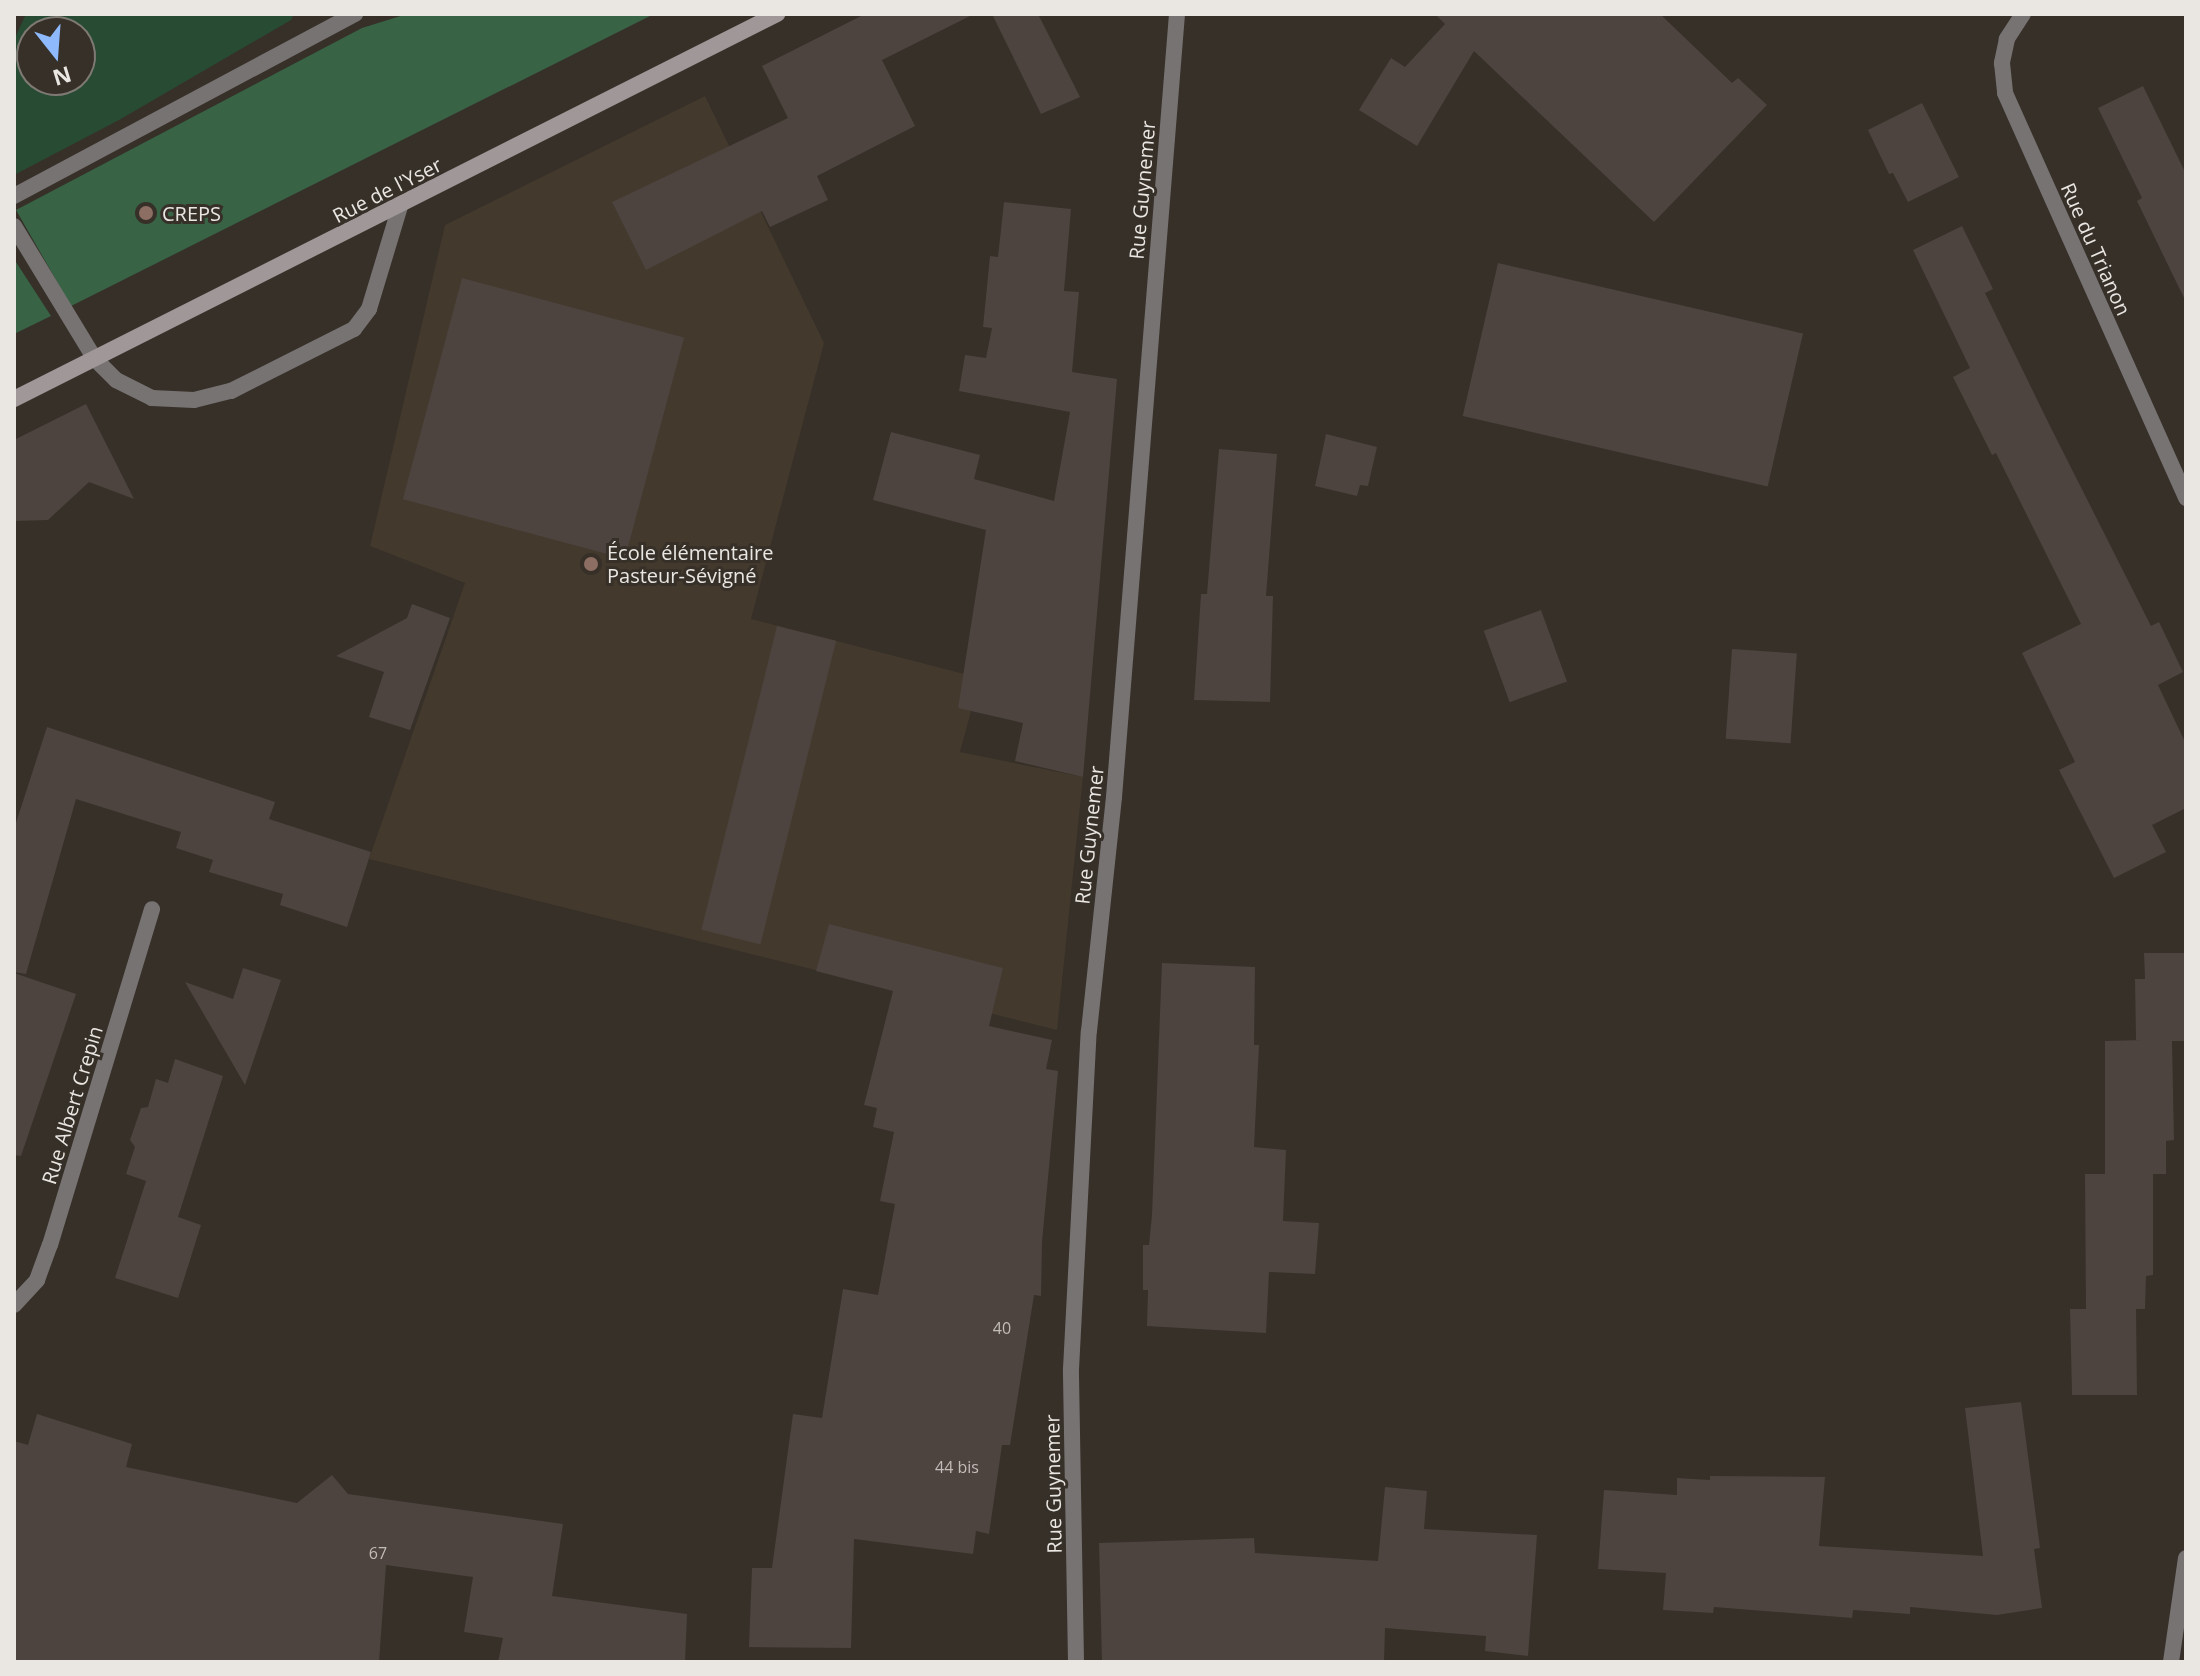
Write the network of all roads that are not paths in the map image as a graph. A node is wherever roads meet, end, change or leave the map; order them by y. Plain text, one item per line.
1 (777, 14) edge
2 (1177, 14) edge
3 (2023, 14) edge
4 (350, 15) edge
5 (14, 196) edge
6 (400, 206) junction
7 (14, 226) edge
8 (95, 359) junction
9 (14, 399) edge
10 (2186, 498) edge
11 (152, 909) dead end
12 (14, 1305) edge
13 (2186, 1558) edge
14 (1076, 1662) edge
15 (2171, 1662) edge

1 - 6 street, Rue de l'Yser
2 - 14 street, Rue Guynemer
3 - 10 street, Rue du Trianon
4 - 5 street
6 - 8 street, Rue de l'Yser
6 - 8 street
7 - 8 street
8 - 9 street, Rue de l'Yser
11 - 12 street, Rue Albert Crepin
13 - 15 street

